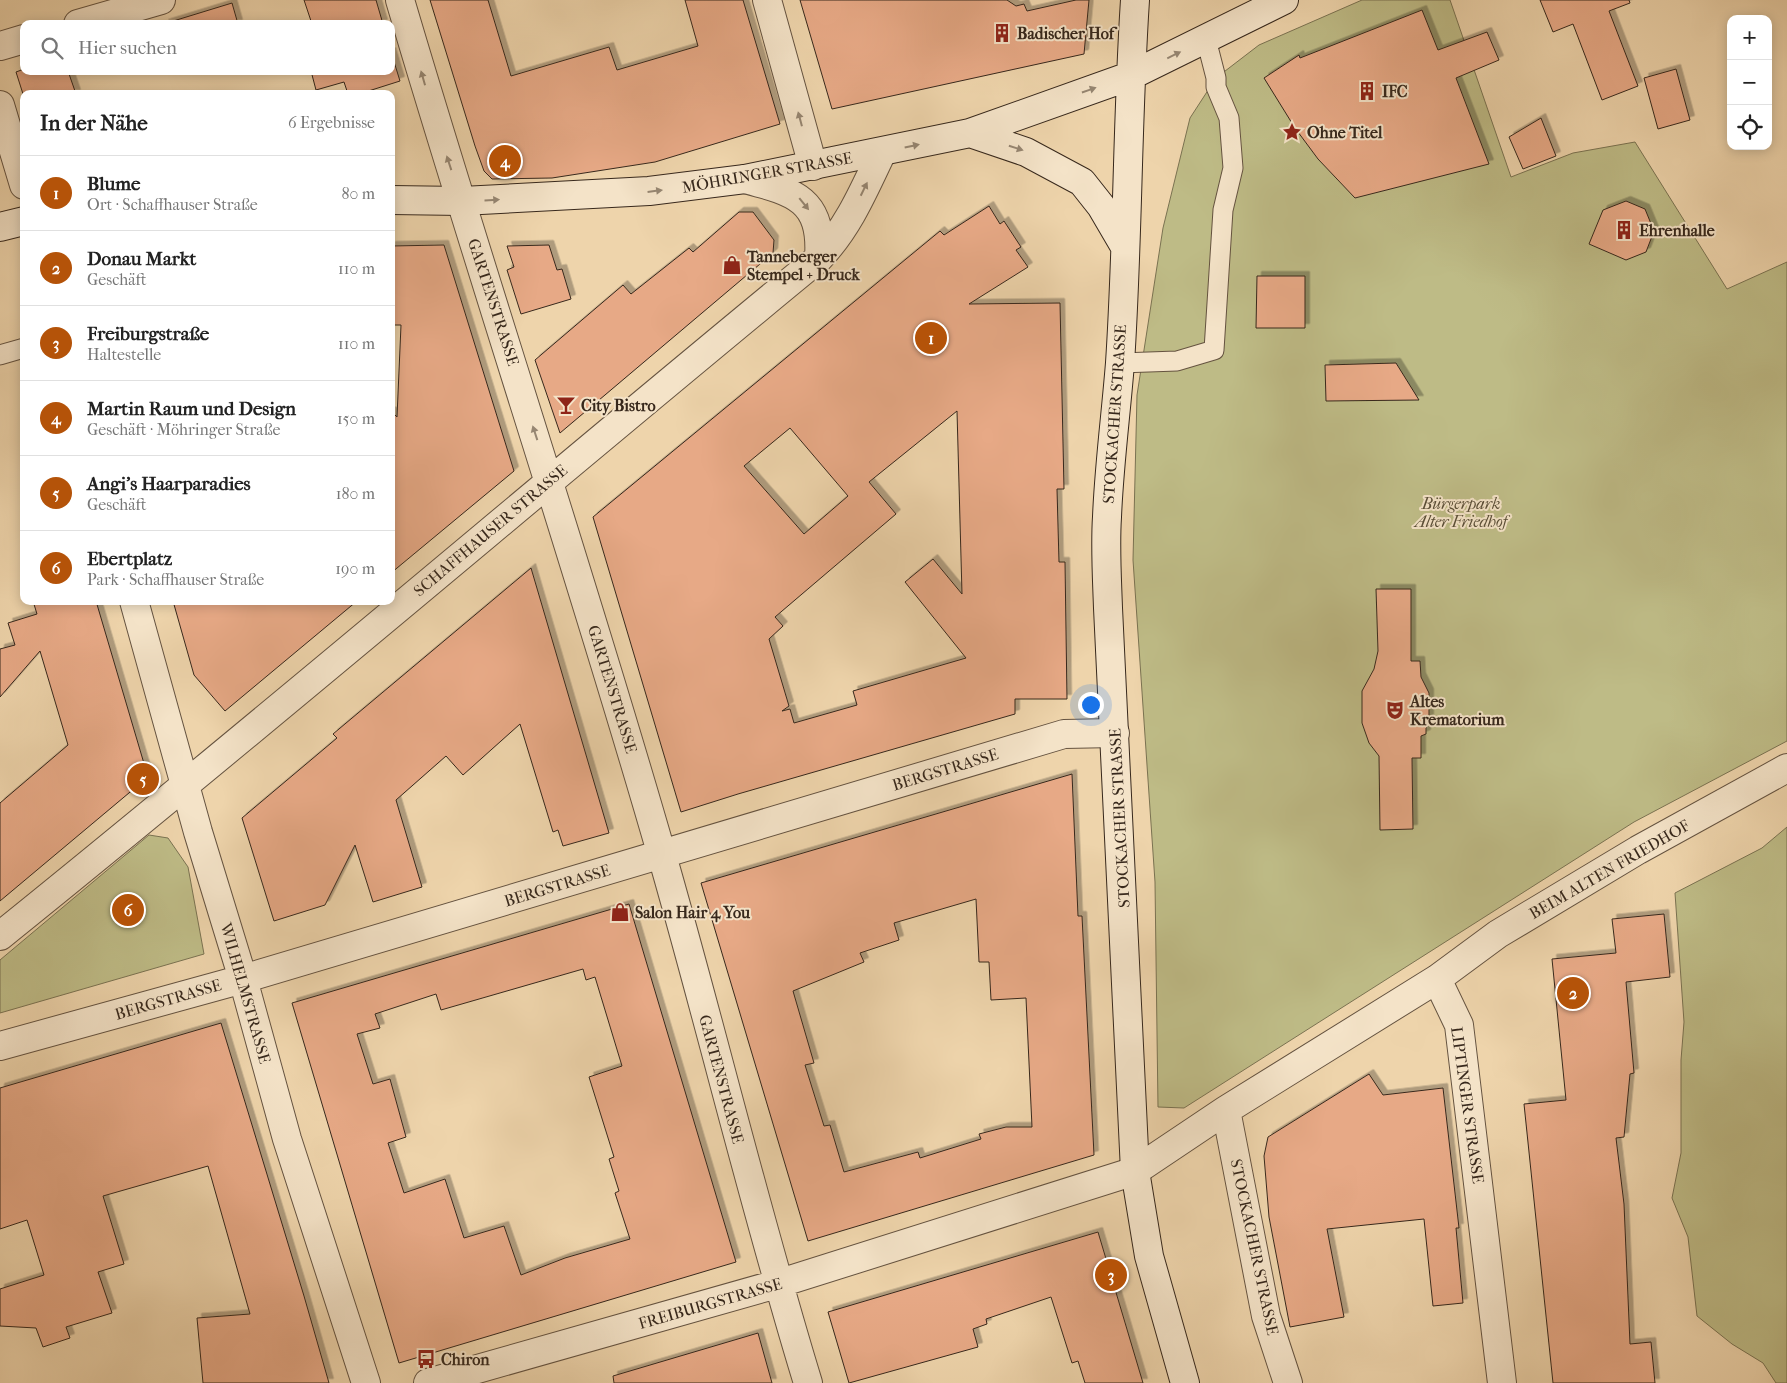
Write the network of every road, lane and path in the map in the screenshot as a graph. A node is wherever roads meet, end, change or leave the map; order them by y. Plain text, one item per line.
1 (161, 0) edge
2 (400, 0) edge
3 (767, 0) edge
4 (1135, 0) edge
5 (1284, 0) edge
6 (92, 20) edge
7 (1206, 39) junction
8 (20, 40) edge
9 (0, 46) edge
10 (1130, 76) junction
11 (0, 105) edge
12 (970, 133) junction
13 (882, 152) junction
14 (813, 166) junction
15 (20, 172) edge
16 (744, 179) junction
17 (395, 200) edge
18 (462, 201) junction
19 (20, 222) edge
20 (0, 228) edge
21 (1125, 247) junction
22 (819, 258) junction
23 (20, 349) edge
24 (0, 355) edge
25 (1120, 363) junction
26 (550, 479) junction
27 (135, 605) edge
28 (1115, 733) junction
29 (1787, 768) edge
30 (187, 786) junction
31 (662, 854) junction
32 (0, 936) edge
33 (243, 978) junction
34 (1437, 979) junction
35 (0, 1046) edge
36 (1226, 1110) junction
37 (1135, 1171) junction
38 (777, 1284) junction
39 (366, 1383) edge
40 (428, 1383) edge
41 (808, 1383) edge
42 (1185, 1383) edge
43 (1288, 1383) edge
44 (1502, 1383) edge

1 - 6 street
18 -> 2 street, GARTENSTRASSE
14 -> 3 street
4 - 10 street, STOCKACHER STRASSE
5 - 7 street, MÖHRINGER STRASSE
10 -> 7 street, MÖHRINGER STRASSE
7 - 25 lane
8 - 9 street
12 -> 10 street, MÖHRINGER STRASSE
10 - 21 street, STOCKACHER STRASSE
11 - 15 street
13 -> 12 street, MÖHRINGER STRASSE
12 -> 21 street
13 - 14 street, MÖHRINGER STRASSE
22 -> 13 street, SCHAFFHAUSER STRASSE
14 - 16 street, MÖHRINGER STRASSE
18 -> 16 street, MÖHRINGER STRASSE
16 -> 22 street
17 - 18 street, MÖHRINGER STRASSE
26 -> 18 street, GARTENSTRASSE
19 - 20 street
21 - 25 street, STOCKACHER STRASSE
22 - 26 street, SCHAFFHAUSER STRASSE
23 - 24 lane
25 - 28 street, STOCKACHER STRASSE
26 - 30 street, SCHAFFHAUSER STRASSE
26 - 31 street, GARTENSTRASSE
27 - 30 street, WILHELMSTRASSE
28 - 31 street, BERGSTRASSE
28 - 37 street, STOCKACHER STRASSE
29 - 34 street, BEIM ALTEN FRIEDHOF
30 - 32 street, SCHAFFHAUSER STRASSE
30 - 33 street, WILHELMSTRASSE
31 - 33 street, BERGSTRASSE
31 - 38 street, GARTENSTRASSE
33 - 35 street, BERGSTRASSE
33 - 39 street, WILHELMSTRASSE
34 - 36 street
34 - 44 street, LIPTINGER STRASSE
36 - 37 street
36 - 43 street, STOCKACHER STRASSE
37 - 38 street, FREIBURGSTRASSE
37 - 42 street, STOCKACHER STRASSE
38 - 40 street, FREIBURGSTRASSE
38 - 41 street, GARTENSTRASSE

